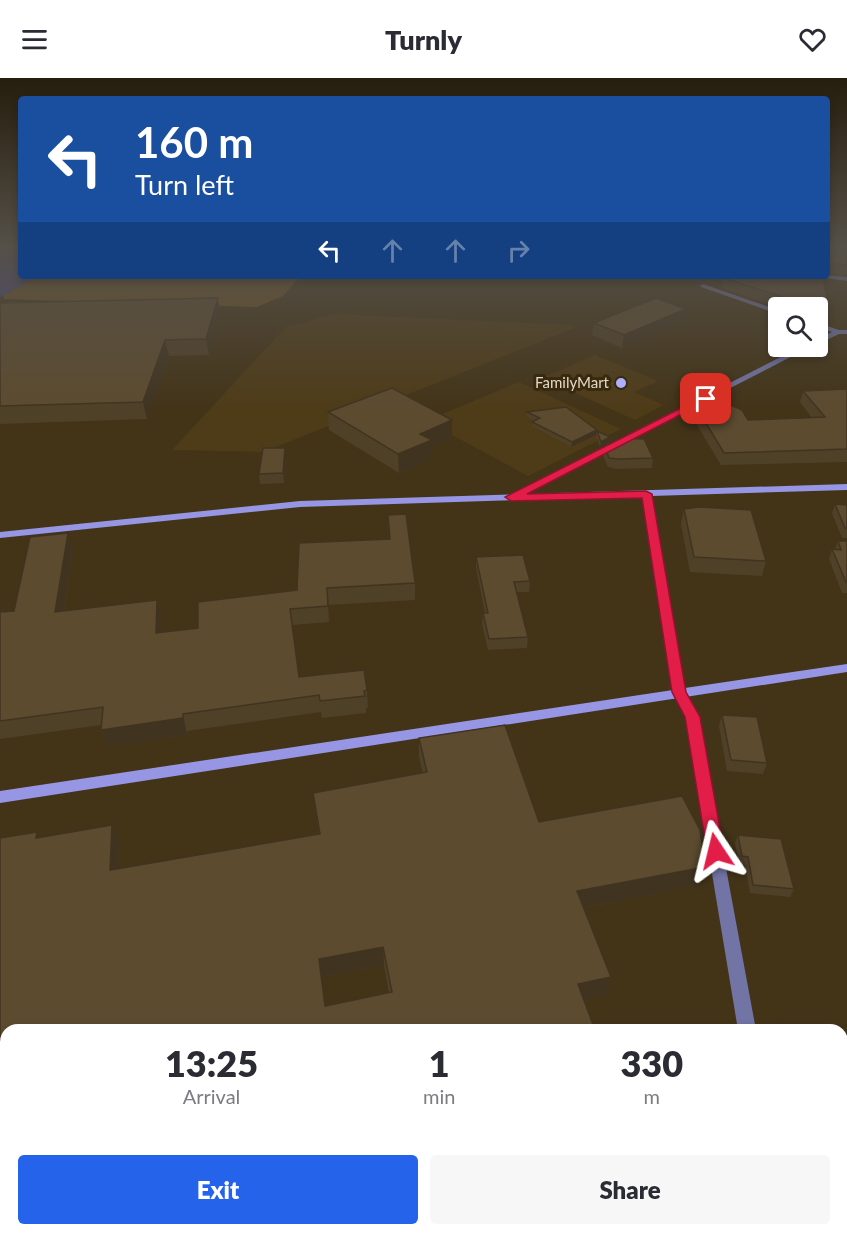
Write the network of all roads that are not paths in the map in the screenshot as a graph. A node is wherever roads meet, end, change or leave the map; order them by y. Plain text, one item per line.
1 (746, 301) edge
2 (768, 309) edge
3 (828, 328) edge
4 (843, 332) edge
5 (828, 338) edge
6 (787, 357) edge
7 (847, 487) edge
8 (646, 494) junction
9 (511, 497) junction
10 (0, 535) edge
11 (847, 668) edge
12 (679, 692) junction
13 (0, 797) edge
14 (746, 1024) edge

1 - 2 street
3 - 4 street
4 - 5 street
6 - 9 street
7 - 8 street
8 - 9 street
8 - 12 street
9 - 10 street
11 - 12 street
12 - 13 street
12 - 14 street

